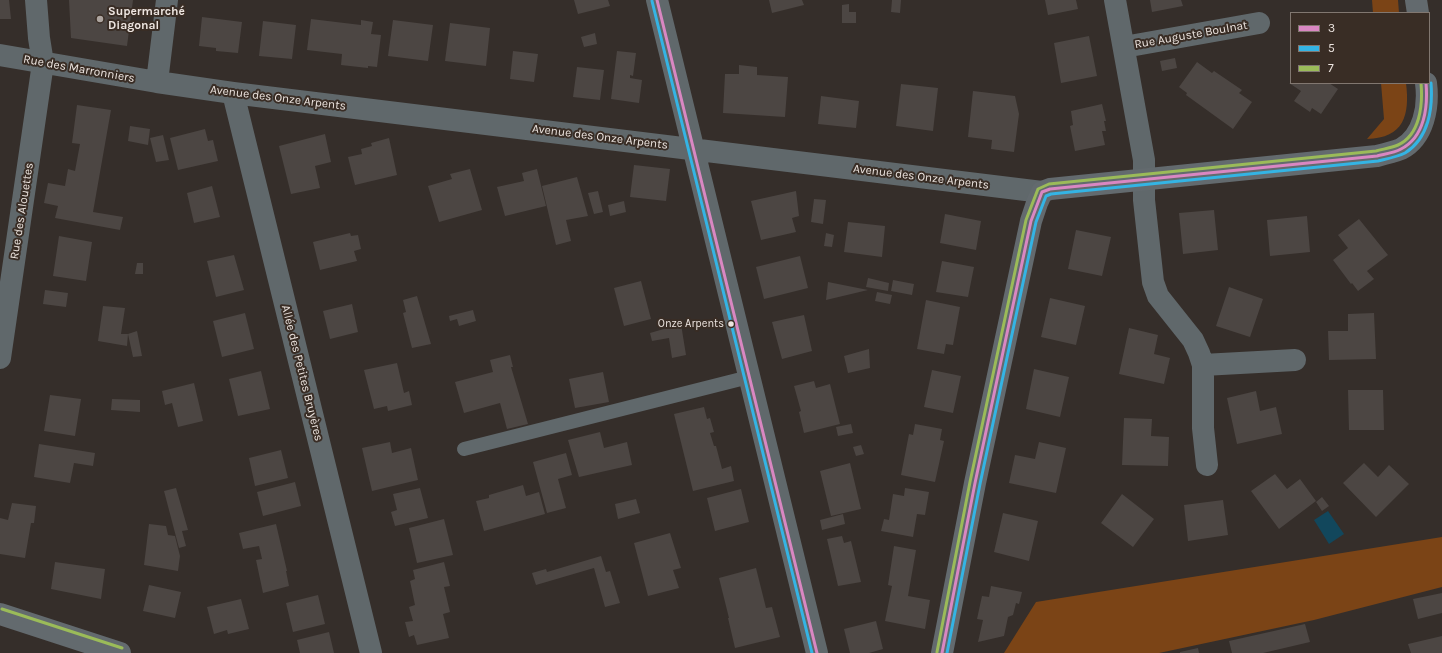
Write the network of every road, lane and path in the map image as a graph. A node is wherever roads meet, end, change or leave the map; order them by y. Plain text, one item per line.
1 (36, 0) edge
2 (167, 0) edge
3 (657, 0) edge
4 (1115, 0) edge
5 (1416, 0) edge
6 (1418, 12) edge
7 (1259, 23) dead end
8 (1124, 47) junction
9 (0, 55) edge
10 (43, 63) junction
11 (157, 82) junction
12 (1426, 84) edge
13 (233, 93) junction
14 (693, 148) junction
15 (1144, 180) junction
16 (1042, 192) junction
17 (0, 358) edge
18 (1296, 360) dead end
19 (1203, 365) junction
20 (749, 378) junction
21 (464, 448) dead end
22 (1207, 465) dead end
23 (0, 614) edge
24 (120, 653) edge
25 (371, 653) edge
26 (817, 653) edge
27 (942, 653) edge

1 - 10 street, Rue des Alouettes
2 - 11 street
3 - 14 street
4 - 8 street, Rue Auguste Boulnat
5 - 6 street
7 - 8 street, Rue Auguste Boulnat
8 - 15 street, Rue Auguste Boulnat
9 - 10 street, Rue des Marronniers
10 - 11 street, Rue des Marronniers
10 - 17 street, Rue des Alouettes
11 - 13 street, Avenue des Onze Arpents
12 - 15 street
13 - 14 street, Avenue des Onze Arpents
13 - 25 street, Allée des Petites Bruyères
14 - 16 street, Avenue des Onze Arpents
14 - 20 street
15 - 16 street
15 - 19 street, Rue Auguste Boulnat
16 - 27 street
18 - 19 street
19 - 22 street, Rue Auguste Boulnat
20 - 21 lane
20 - 26 street
23 - 24 street

